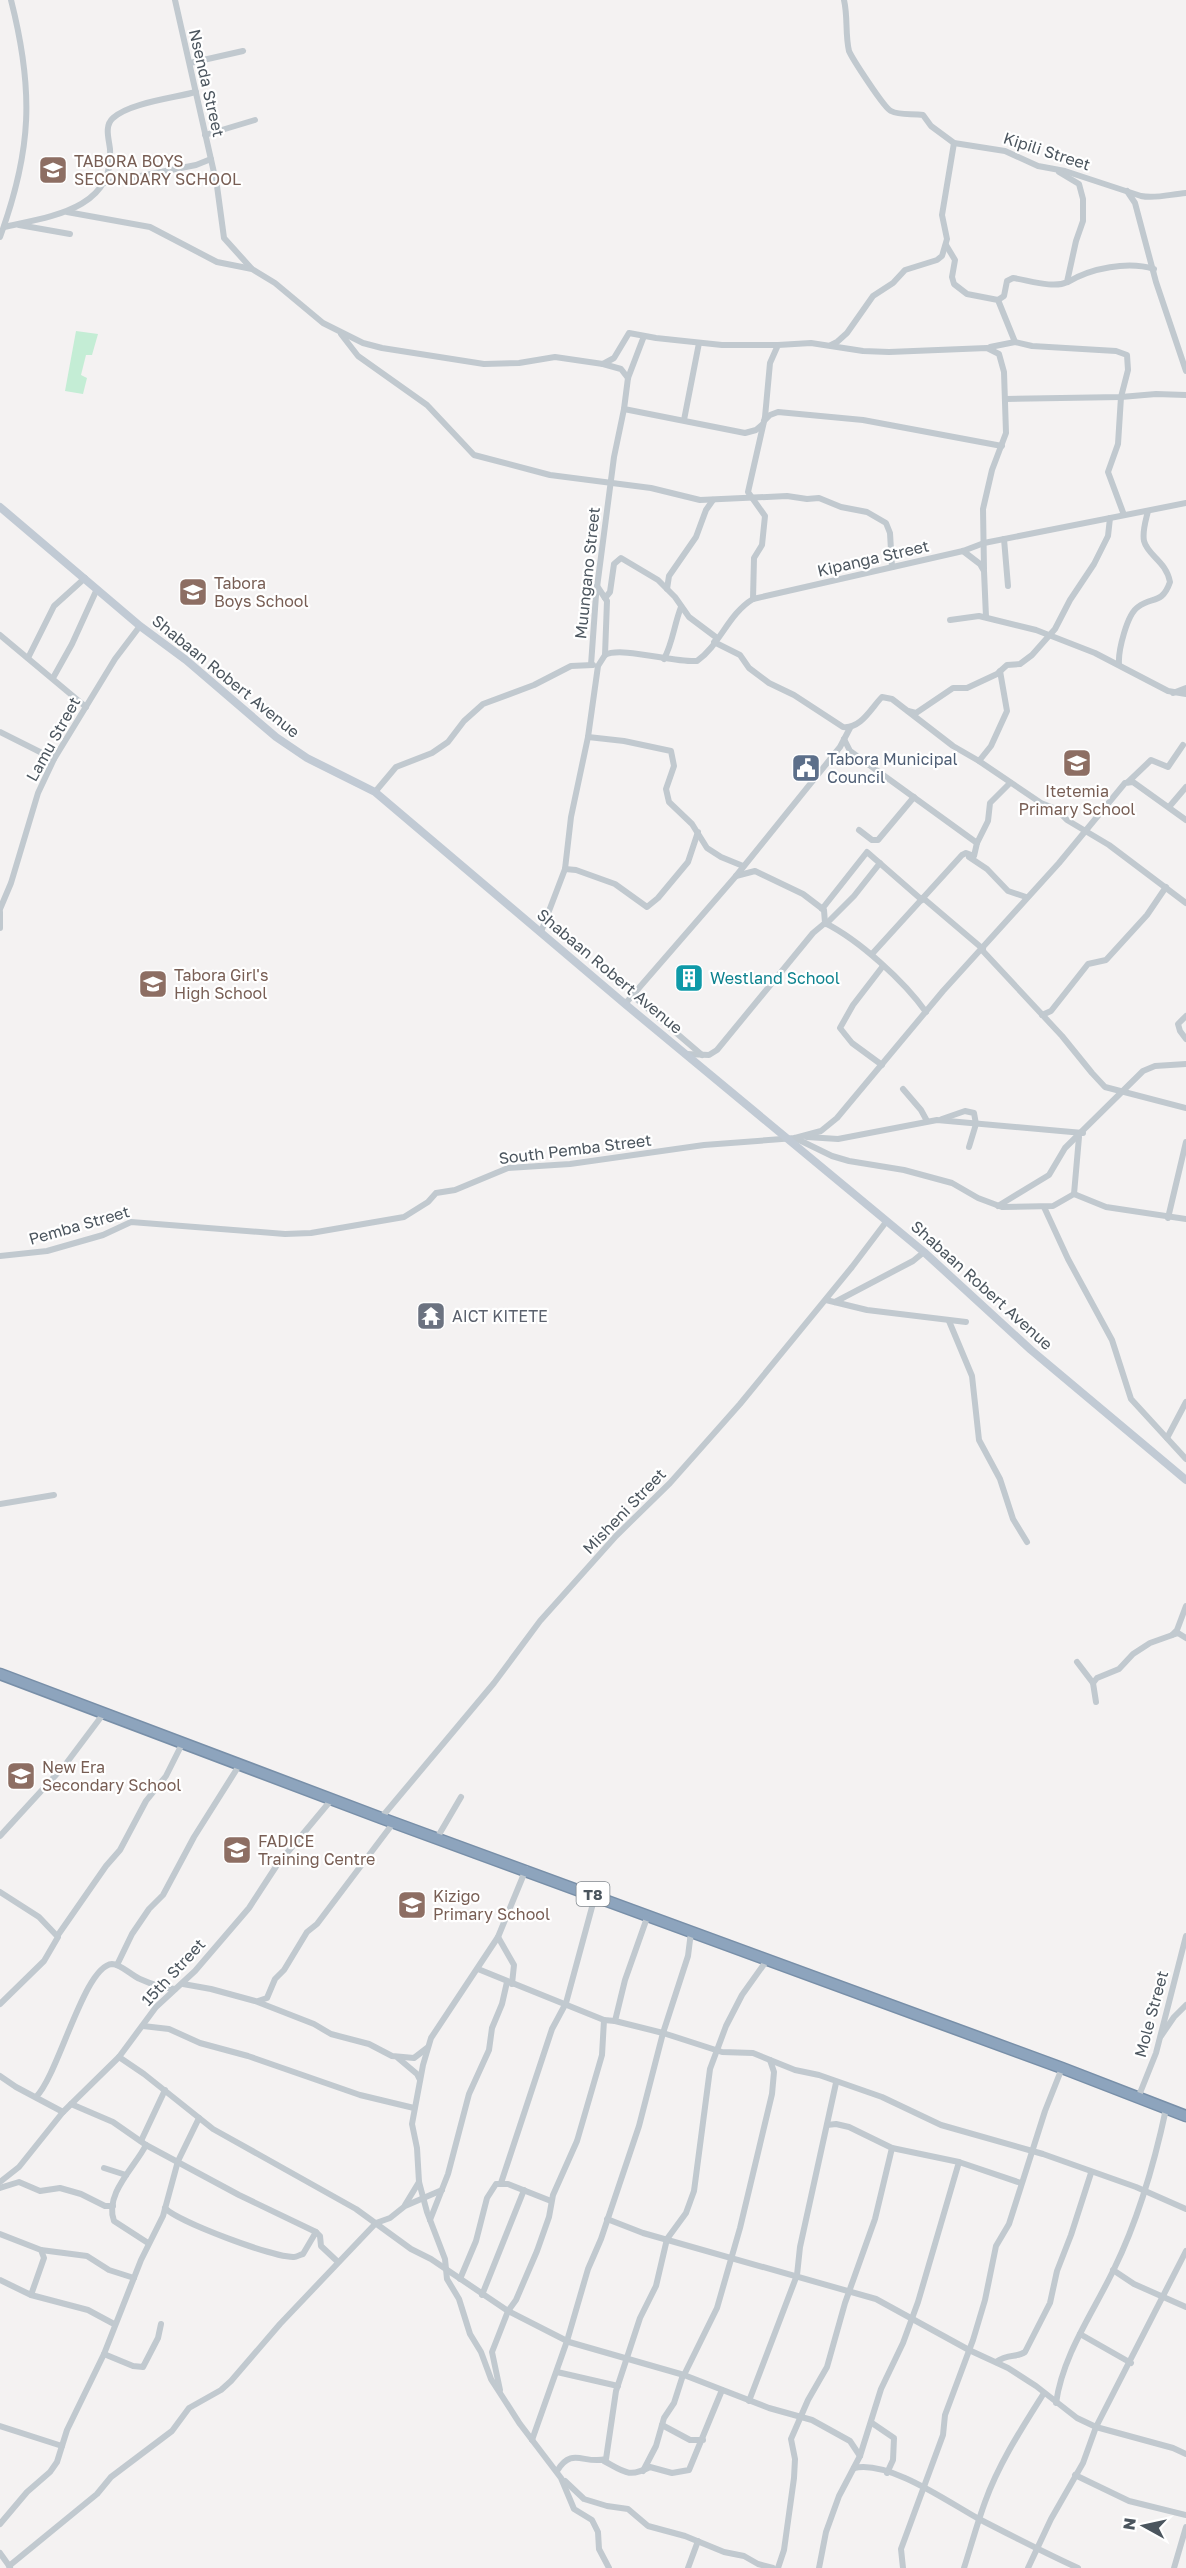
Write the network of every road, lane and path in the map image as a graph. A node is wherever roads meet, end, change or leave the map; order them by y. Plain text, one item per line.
1 (11, 0) edge
2 (175, 0) edge
3 (844, 0) edge
4 (243, 51) dead end
5 (190, 63) junction
6 (196, 92) junction
7 (255, 120) dead end
8 (205, 135) junction
9 (954, 143) junction
10 (211, 159) junction
11 (1054, 169) junction
12 (105, 183) junction
13 (1127, 190) junction
14 (1186, 193) edge
15 (67, 212) junction
16 (16, 224) junction
17 (4, 227) junction
18 (70, 234) dead end
19 (0, 237) edge
20 (946, 245) junction
21 (252, 269) junction
22 (1154, 269) junction
23 (1067, 282) junction
24 (998, 300) junction
25 (340, 332) junction
26 (644, 336) junction
27 (1015, 342) junction
28 (699, 343) junction
29 (778, 345) junction
30 (828, 346) junction
31 (987, 348) junction
32 (603, 364) junction
33 (1186, 371) edge
34 (628, 378) junction
35 (1186, 395) edge
36 (1121, 397) junction
37 (1006, 399) junction
38 (624, 409) junction
39 (684, 420) junction
40 (763, 422) junction
41 (1002, 446) junction
42 (610, 484) junction
43 (752, 499) junction
44 (713, 501) junction
45 (1186, 503) edge
46 (0, 507) edge
47 (1148, 511) junction
48 (1124, 515) junction
49 (1110, 518) junction
50 (1004, 539) junction
51 (984, 543) junction
52 (963, 551) junction
53 (892, 567) junction
54 (984, 569) junction
55 (669, 576) junction
56 (84, 578) junction
57 (658, 580) junction
58 (597, 586) junction
59 (1008, 586) dead end
60 (97, 589) junction
61 (668, 589) junction
62 (605, 598) junction
63 (753, 598) junction
64 (681, 607) junction
65 (987, 617) junction
66 (950, 620) dead end
67 (140, 626) junction
68 (0, 635) edge
69 (1050, 635) junction
70 (716, 640) junction
71 (605, 655) junction
72 (28, 658) junction
73 (664, 659) junction
74 (1119, 664) junction
75 (594, 666) junction
76 (1000, 671) junction
77 (53, 678) junction
78 (1186, 688) edge
79 (1173, 693) junction
80 (1186, 694) edge
81 (86, 706) junction
82 (907, 711) junction
83 (850, 728) junction
84 (0, 732) edge
85 (588, 737) junction
86 (844, 739) junction
87 (1183, 745) dead end
88 (54, 759) junction
89 (979, 761) junction
90 (1128, 782) junction
91 (1010, 783) junction
92 (1186, 787) edge
93 (375, 792) junction
94 (914, 797) junction
95 (1169, 807) junction
96 (1186, 820) edge
97 (859, 830) dead end
98 (1085, 830) junction
99 (698, 831) junction
100 (976, 843) junction
101 (965, 854) junction
102 (880, 863) junction
103 (743, 866) junction
104 (565, 868) junction
105 (736, 876) junction
106 (1166, 887) junction
107 (1026, 897) junction
108 (923, 899) junction
109 (1186, 903) edge
110 (822, 909) junction
111 (0, 911) edge
112 (825, 923) junction
113 (0, 928) edge
114 (541, 932) junction
115 (982, 950) junction
116 (872, 954) junction
117 (883, 966) junction
118 (633, 996) junction
119 (625, 1004) junction
120 (926, 1012) junction
121 (1042, 1015) junction
122 (1186, 1016) edge
123 (1186, 1039) edge
124 (685, 1054) junction
125 (702, 1055) junction
126 (1185, 1064) edge
127 (882, 1065) junction
128 (903, 1089) dead end
129 (1123, 1092) junction
130 (1186, 1108) edge
131 (937, 1120) junction
132 (927, 1121) junction
133 (976, 1124) junction
134 (1081, 1135) junction
135 (794, 1137) junction
136 (1186, 1142) edge
137 (969, 1147) dead end
138 (1074, 1194) junction
139 (998, 1206) junction
140 (1044, 1207) junction
141 (1168, 1218) junction
142 (1186, 1219) edge
143 (886, 1222) junction
144 (273, 1232) joint
145 (924, 1252) junction
146 (0, 1256) edge
147 (826, 1300) junction
148 (835, 1302) junction
149 (949, 1320) junction
150 (966, 1322) dead end
151 (1186, 1402) edge
152 (1167, 1438) junction
153 (1176, 1448) junction
154 (1186, 1449) edge
155 (1186, 1459) edge
156 (1186, 1480) edge
157 (54, 1495) dead end
158 (0, 1504) edge
159 (1027, 1542) dead end
160 (1186, 1606) edge
161 (1172, 1635) junction
162 (1186, 1638) edge
163 (1077, 1662) dead end
164 (0, 1674) edge
165 (1093, 1683) junction
166 (1096, 1702) dead end
167 (104, 1713) junction
168 (182, 1744) junction
169 (240, 1764) junction
170 (461, 1797) dead end
171 (333, 1798) junction
172 (381, 1818) junction
173 (394, 1822) junction
174 (0, 1836) edge
175 (437, 1839) junction
176 (526, 1869) junction
177 (0, 1892) edge
178 (595, 1895) junction
179 (648, 1915) junction
180 (692, 1932) junction
181 (58, 1935) junction
182 (1186, 1936) edge
183 (498, 1937) junction
184 (767, 1960) junction
185 (117, 1965) junction
186 (478, 1969) junction
187 (509, 1983) junction
188 (183, 1984) junction
189 (175, 1989) junction
190 (255, 2001) junction
191 (566, 2003) junction
192 (0, 2004) edge
193 (1186, 2005) edge
194 (604, 2020) junction
195 (615, 2021) junction
196 (143, 2026) junction
197 (663, 2033) junction
198 (1158, 2041) junction
199 (427, 2047) junction
200 (717, 2050) junction
201 (118, 2057) junction
202 (398, 2057) junction
203 (770, 2060) junction
204 (1062, 2068) junction
205 (0, 2076) edge
206 (420, 2081) junction
207 (836, 2083) junction
208 (165, 2090) junction
209 (36, 2097) junction
210 (1138, 2098) junction
211 (71, 2104) junction
212 (414, 2108) junction
213 (1166, 2109) junction
214 (63, 2112) junction
215 (1186, 2116) edge
216 (199, 2118) junction
217 (827, 2125) junction
218 (143, 2143) junction
219 (892, 2148) junction
220 (1033, 2151) junction
221 (178, 2161) junction
222 (959, 2162) junction
223 (104, 2168) dead end
224 (1091, 2173) junction
225 (126, 2175) junction
226 (419, 2181) junction
227 (0, 2182) edge
228 (501, 2183) junction
229 (1021, 2183) junction
230 (0, 2188) edge
231 (442, 2190) junction
232 (524, 2190) junction
233 (1146, 2192) junction
234 (423, 2199) junction
235 (551, 2201) junction
236 (113, 2206) junction
237 (405, 2206) junction
238 (165, 2208) junction
239 (1186, 2209) edge
240 (607, 2219) junction
241 (430, 2221) junction
242 (376, 2223) junction
243 (316, 2232) junction
244 (0, 2234) edge
245 (667, 2239) junction
246 (148, 2243) junction
247 (41, 2250) junction
248 (1186, 2251) edge
249 (732, 2257) junction
250 (338, 2262) junction
251 (446, 2269) junction
252 (1113, 2270) junction
253 (796, 2275) junction
254 (134, 2278) junction
255 (460, 2279) junction
256 (0, 2281) edge
257 (849, 2293) junction
258 (32, 2295) junction
259 (482, 2295) junction
260 (1163, 2298) junction
261 (1186, 2307) edge
262 (508, 2311) junction
263 (912, 2318) junction
264 (114, 2324) junction
265 (161, 2324) dead end
266 (1080, 2334) junction
267 (567, 2341) junction
268 (969, 2350) junction
269 (104, 2354) junction
270 (627, 2358) junction
271 (996, 2361) junction
272 (1131, 2363) junction
273 (557, 2372) junction
274 (683, 2375) junction
275 (618, 2386) junction
276 (722, 2390) junction
277 (500, 2393) junction
278 (1044, 2393) junction
279 (749, 2401) junction
280 (1056, 2403) junction
281 (801, 2417) junction
282 (872, 2423) junction
283 (662, 2425) junction
284 (0, 2426) edge
285 (1096, 2427) junction
286 (532, 2440) junction
287 (703, 2440) junction
288 (62, 2446) junction
289 (1186, 2454) edge
290 (860, 2456) junction
291 (604, 2460) junction
292 (854, 2468) junction
293 (556, 2471) junction
294 (642, 2472) junction
295 (887, 2473) junction
296 (1075, 2475) junction
297 (561, 2478) junction
298 (922, 2488) junction
299 (1186, 2515) edge
300 (980, 2519) junction
301 (0, 2524) edge
302 (1186, 2527) edge
303 (698, 2541) junction
304 (1038, 2548) junction
305 (0, 2553) edge
306 (10, 2567) edge
307 (609, 2568) edge
308 (688, 2568) edge
309 (772, 2568) edge
310 (778, 2568) edge
311 (819, 2568) edge
312 (903, 2568) edge
313 (963, 2568) edge
314 (1028, 2568) edge
315 (1078, 2568) edge
316 (1174, 2568) edge

1 - 17 street
2 - 5 street, Nsenda Street
3 - 9 street, Kipili Street
4 - 5 street
5 - 6 street, Nsenda Street
6 - 8 street, Nsenda Street
6 - 12 street
7 - 8 street
8 - 10 street, Nsenda Street
9 - 11 street, Kipili Street
9 - 20 street
10 - 12 street
10 - 21 street, Nsenda Street
11 - 13 street, Kipili Street
11 - 23 street
12 - 15 street, Muungano Street
13 - 14 street, Kipili Street
13 - 22 street
15 - 16 street, Muungano Street
15 - 21 street, Muungano Street
16 - 17 street, Muungano Street
16 - 18 street
17 - 19 street
20 - 24 street
20 - 30 street
21 - 25 street, Muungano Street
22 - 23 street
22 - 33 street
23 - 24 street
24 - 27 street
25 - 32 street, Muungano Street
25 - 42 street, Muungano Street
26 - 28 street
26 - 32 street
26 - 34 street, Muungano Street
27 - 31 street
27 - 36 street
28 - 29 street
28 - 39 street
29 - 30 street
29 - 40 street
30 - 31 street
31 - 37 street
32 - 34 street
34 - 38 street, Muungano Street
35 - 36 street
36 - 37 street
36 - 48 street
37 - 41 street
38 - 39 street
38 - 42 street, Muungano Street
39 - 40 street
40 - 41 street
40 - 43 street
41 - 51 street
42 - 44 street
42 - 58 street, Muungano Street
43 - 44 street
43 - 53 street
43 - 63 street
44 - 55 street
45 - 47 street, Kipanga Street
46 - 56 street, Shabaan Robert Avenue
47 - 48 street, Kipanga Street
47 - 74 street
48 - 49 street, Kipanga Street
49 - 50 street, Kipanga Street
49 - 69 street
50 - 51 street, Kipanga Street
50 - 59 street
51 - 52 street, Kipanga Street
51 - 54 street
52 - 53 street, Kipanga Street
52 - 54 street
53 - 63 street, Kipanga Street
54 - 65 street
55 - 57 street
55 - 61 street
56 - 60 street, Shabaan Robert Avenue
56 - 72 street
57 - 61 street
57 - 62 street
58 - 62 street
58 - 75 street, Muungano Street
60 - 67 street, Shabaan Robert Avenue
60 - 77 street
61 - 64 street
62 - 71 street
63 - 70 street
64 - 70 street
64 - 73 street
65 - 66 street
65 - 69 street
67 - 81 street, Lamu Street
67 - 93 street, Shabaan Robert Avenue
68 - 72 street
69 - 74 street
69 - 76 street
70 - 73 street
70 - 83 street
71 - 73 street
71 - 75 street
72 - 77 street
74 - 79 street
75 - 85 street
75 - 93 street
76 - 82 street
76 - 89 street
77 - 81 street
78 - 79 street
79 - 80 street
81 - 88 street, Lamu Street
82 - 83 street
82 - 89 street
83 - 86 street
84 - 88 street
85 - 99 street
85 - 104 street
86 - 94 street
86 - 103 street
87 - 90 street
88 - 111 street, Lamu Street
89 - 91 street
90 - 95 street
90 - 98 street
91 - 98 street
91 - 100 street
92 - 95 street
93 - 114 street, Shabaan Robert Avenue
94 - 97 street
94 - 100 street
95 - 96 street
98 - 106 street
98 - 107 street
99 - 103 street
99 - 104 street
100 - 101 street
101 - 107 street
101 - 108 street
102 - 108 street
102 - 110 street
102 - 112 street
103 - 105 street
104 - 114 street
105 - 110 street
105 - 118 street
106 - 109 street
106 - 121 street
107 - 115 street
108 - 115 street
108 - 116 street
110 - 112 street
111 - 113 street
112 - 116 street
112 - 125 street
114 - 119 street, Shabaan Robert Avenue
115 - 120 street
115 - 121 street
116 - 117 street
117 - 120 street
117 - 127 street
118 - 119 street
118 - 125 street
119 - 124 street, Shabaan Robert Avenue
120 - 127 street
121 - 129 street
122 - 123 street
124 - 125 street
124 - 135 street, Shabaan Robert Avenue
126 - 129 street
127 - 135 street
128 - 132 street
129 - 130 street
129 - 134 street
131 - 132 street
131 - 133 street
131 - 133 street
132 - 135 street
133 - 134 street
133 - 137 street
134 - 138 street
134 - 139 street
135 - 139 street
135 - 143 street, Shabaan Robert Avenue
135 - 144 street, South Pemba Street
136 - 141 street
138 - 140 street
138 - 141 street
139 - 140 street
140 - 152 street
141 - 142 street
143 - 145 street, Shabaan Robert Avenue
143 - 147 street, Misheni Street
144 - 146 street, Pemba Street
145 - 148 street
145 - 156 street, Shabaan Robert Avenue
147 - 148 street
147 - 172 street, Misheni Street
148 - 149 street
149 - 150 street
149 - 159 street
151 - 152 street
152 - 153 street
153 - 154 street
153 - 155 street
157 - 158 street
160 - 161 street
161 - 162 street
161 - 165 street
163 - 165 street
164 - 167 highway, T8
165 - 166 street
167 - 168 highway, T8
167 - 174 street
168 - 169 highway, T8
168 - 181 street
169 - 171 highway, T8
169 - 185 street
170 - 175 street
171 - 172 highway, T8
171 - 188 street, 15th Street
172 - 173 highway, T8
173 - 175 highway, T8
173 - 190 street
175 - 176 highway, T8
176 - 178 highway, T8
176 - 183 street
177 - 181 street
178 - 179 highway, T8
178 - 191 street
179 - 180 highway, T8
179 - 195 street
180 - 184 highway, T8
180 - 197 street
181 - 192 street
182 - 198 street, Mole Street
183 - 186 street
183 - 187 street
184 - 200 street
184 - 204 highway, T8
185 - 189 street
185 - 209 street
186 - 187 street
186 - 199 street
187 - 191 street
187 - 231 street
188 - 189 street, 15th Street
188 - 190 street
189 - 196 street, 15th Street
190 - 202 street
191 - 194 street
191 - 228 street
193 - 198 street
194 - 195 street
194 - 235 street
195 - 197 street
196 - 201 street, 15th Street
196 - 212 street
197 - 200 street
197 - 240 street
198 - 210 street, Mole Street
199 - 202 street
199 - 206 street
200 - 203 street
200 - 245 street
201 - 208 street
201 - 211 street, 15th Street
202 - 206 street
203 - 207 street
203 - 249 street
204 - 210 highway, T8
204 - 220 street
205 - 209 street
206 - 212 street
207 - 217 street
207 - 220 street
208 - 216 street
208 - 218 street
209 - 214 street
210 - 213 highway, T8
211 - 214 street, 15th Street
211 - 218 street
212 - 226 street
213 - 215 highway, T8
213 - 233 street
214 - 227 street, 15th Street
216 - 221 street
216 - 242 street
217 - 219 street
217 - 253 street
218 - 221 street
218 - 225 street
219 - 222 street
219 - 257 street
220 - 224 street
220 - 229 street
221 - 238 street
221 - 243 street
222 - 229 street
222 - 263 street
223 - 225 street
224 - 233 street
224 - 271 street
225 - 236 street
226 - 234 street
226 - 237 street
228 - 232 street
228 - 255 street
229 - 268 street
230 - 236 street
231 - 234 street
231 - 241 street
232 - 235 street
232 - 259 street
233 - 239 street
233 - 252 street
234 - 237 street
234 - 241 street
235 - 262 street
236 - 246 street
237 - 242 street
238 - 243 street
238 - 246 street
240 - 245 street
240 - 267 street
241 - 251 street
242 - 250 street
242 - 251 street
243 - 250 street
244 - 247 street
245 - 249 street
245 - 270 street
246 - 254 street
247 - 254 street
247 - 258 street
248 - 260 street
249 - 253 street
249 - 274 street
250 - 306 street
251 - 255 street
251 - 277 street
252 - 260 street
252 - 266 street
253 - 257 street
253 - 279 street
254 - 264 street
255 - 259 street
256 - 258 street
257 - 263 street
257 - 281 street
258 - 264 street
259 - 262 street
260 - 261 street
260 - 272 street
262 - 267 street
262 - 277 street
263 - 268 street
263 - 282 street
264 - 269 street
265 - 269 street
266 - 272 street
266 - 280 street
267 - 270 street
267 - 273 street
268 - 271 street
268 - 298 street
269 - 288 street
270 - 274 street
270 - 275 street
271 - 278 street
272 - 285 street
273 - 275 street
273 - 286 street
274 - 276 street
274 - 283 street
275 - 291 street
276 - 279 street
276 - 287 street
277 - 286 street
278 - 280 street
278 - 300 street
279 - 281 street
280 - 285 street
281 - 290 street
281 - 310 street
282 - 290 street
282 - 295 street
283 - 287 street
283 - 294 street
284 - 288 street
285 - 289 street
285 - 296 street
286 - 293 street
287 - 294 street
288 - 301 street
290 - 292 street
291 - 293 street
291 - 294 street
292 - 295 street
292 - 311 street
293 - 297 street
295 - 298 street
296 - 299 street
296 - 304 street
297 - 303 street
297 - 307 street
298 - 300 street
298 - 312 street
300 - 304 street
300 - 313 street
302 - 316 street
303 - 308 street
303 - 309 street
304 - 314 street
304 - 315 street
305 - 306 street

